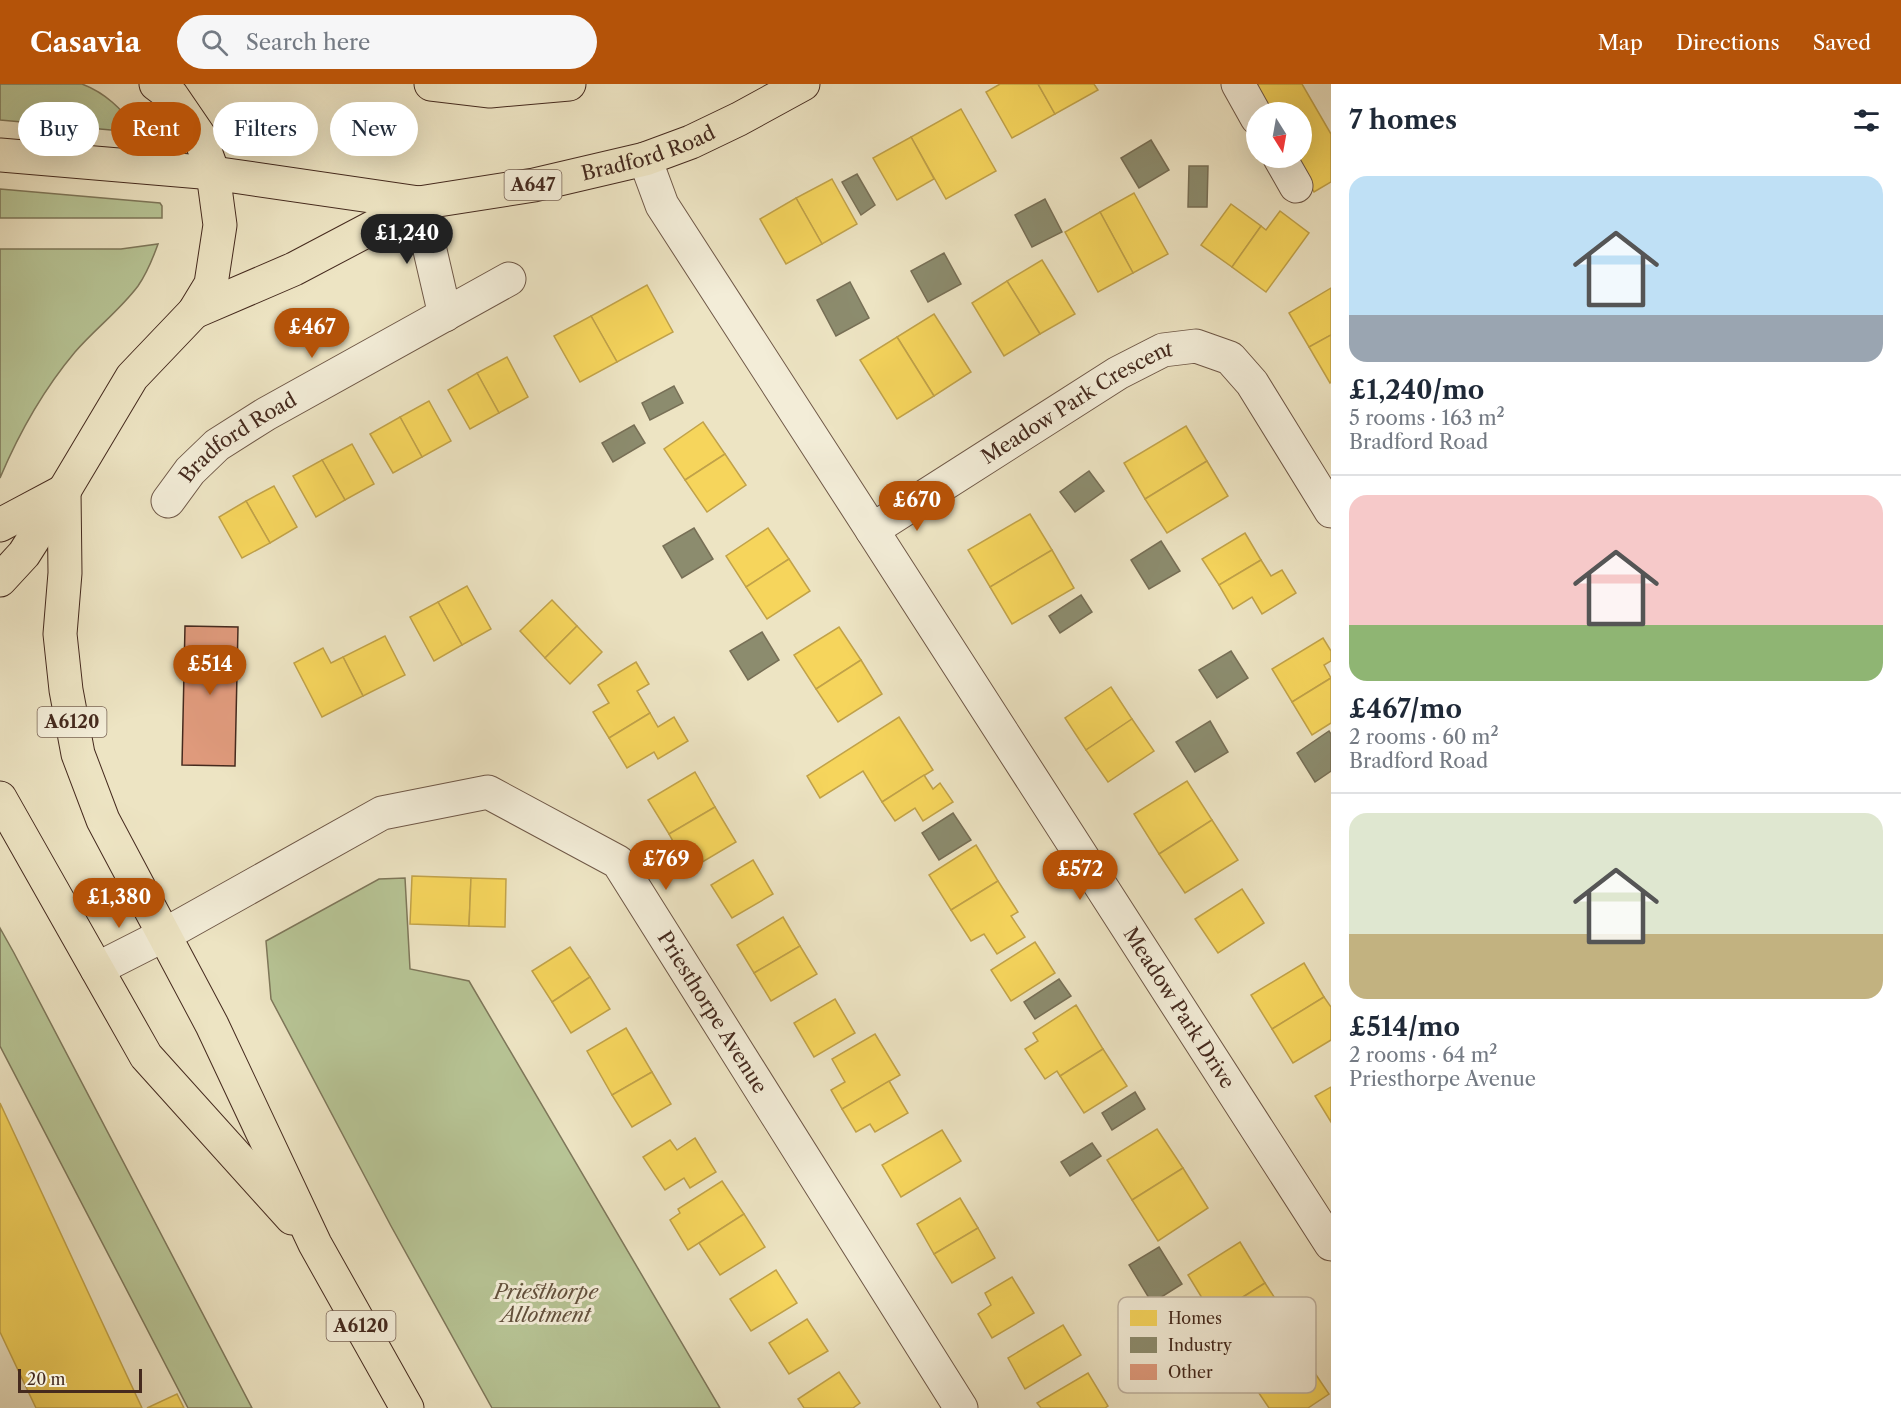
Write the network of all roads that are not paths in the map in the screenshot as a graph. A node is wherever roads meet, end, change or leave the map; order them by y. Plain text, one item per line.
1 (156, 84) edge
2 (431, 84) edge
3 (569, 84) edge
4 (803, 84) edge
5 (1238, 84) edge
6 (1248, 102) edge
7 (0, 154) edge
8 (645, 159) junction
9 (1286, 168) edge
10 (213, 173) junction
11 (1296, 186) dead end
12 (419, 203) junction
13 (509, 279) dead end
14 (194, 312) junction
15 (445, 315) junction
16 (64, 491) junction
17 (168, 501) dead end
18 (1331, 511) edge
19 (0, 525) edge
20 (872, 530) junction
21 (0, 580) edge
22 (0, 798) edge
23 (164, 934) junction
24 (97, 969) junction
25 (315, 1244) junction
26 (1331, 1244) edge
27 (407, 1408) edge
28 (961, 1408) edge

1 - 10 highway
2 - 3 highway
4 - 8 highway, Bradford Road / A647
5 - 6 street
7 - 10 highway, A647
8 - 12 highway, Bradford Road / A647
8 - 20 street
9 - 11 street
10 - 12 highway, A647
10 - 14 highway
12 - 14 highway
12 - 15 street
13 - 15 street, Bradford Road
14 - 16 highway
15 - 17 street, Bradford Road
16 - 19 highway
16 - 21 highway
16 - 23 highway, A6120
18 - 20 street, Meadow Park Crescent
20 - 26 street, Meadow Park Drive
22 - 24 highway, A6120
23 - 24 street, Priesthorpe Avenue
23 - 25 highway, A6120
23 - 28 street, Priesthorpe Avenue
24 - 25 highway, A6120
25 - 27 highway, A6120

